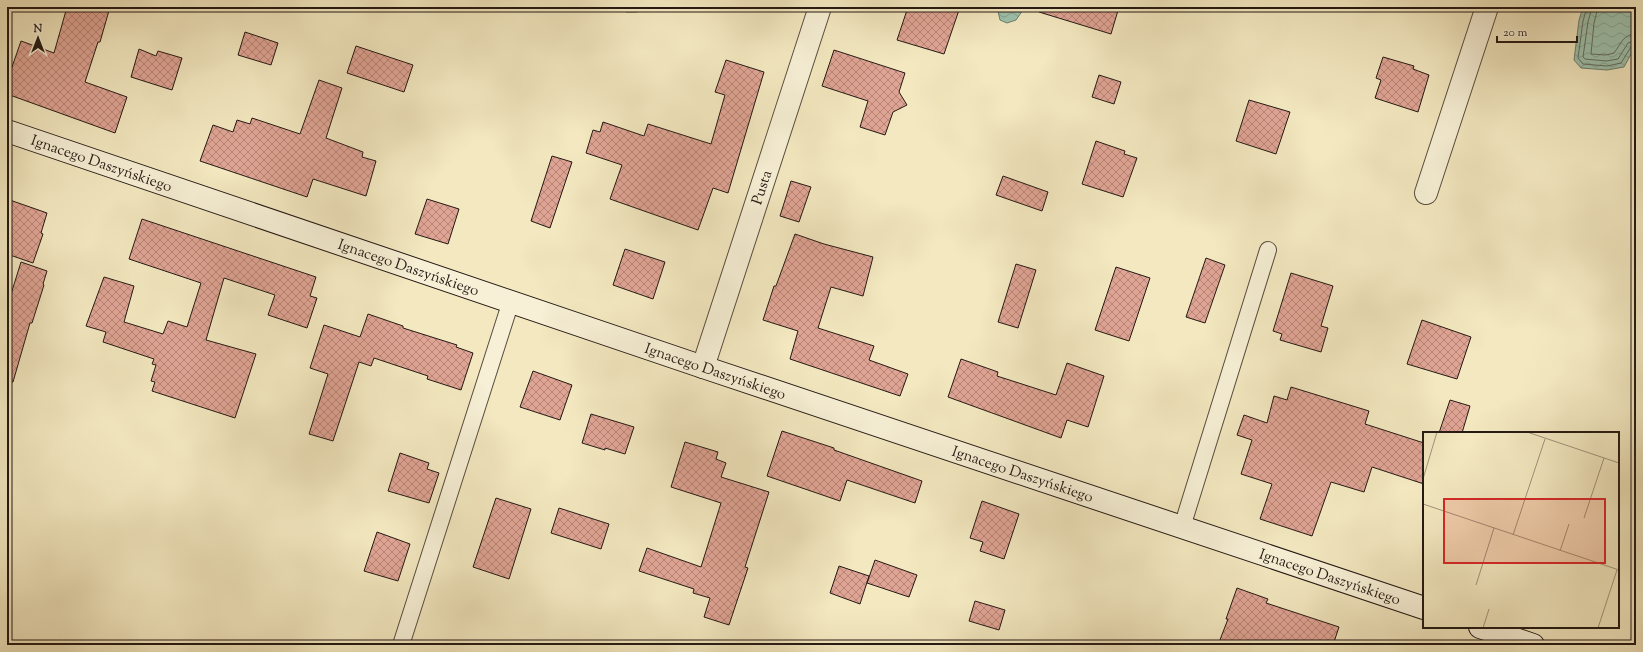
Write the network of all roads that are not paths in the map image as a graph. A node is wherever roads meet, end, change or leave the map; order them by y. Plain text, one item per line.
1 (820, 7) edge
2 (1487, 7) edge
3 (7, 131) edge
4 (1426, 194) dead end
5 (1268, 250) dead end
6 (511, 301) junction
7 (703, 367) junction
8 (1182, 527) junction
9 (1423, 608) edge
10 (1483, 628) edge
11 (401, 645) edge
12 (1533, 645) edge

1 - 7 street, Pusta
2 - 4 street
3 - 6 street, Ignacego Daszyńskiego
5 - 8 lane
6 - 7 street, Ignacego Daszyńskiego
6 - 11 lane
7 - 8 street, Ignacego Daszyńskiego
8 - 9 street, Ignacego Daszyńskiego
10 - 12 street

